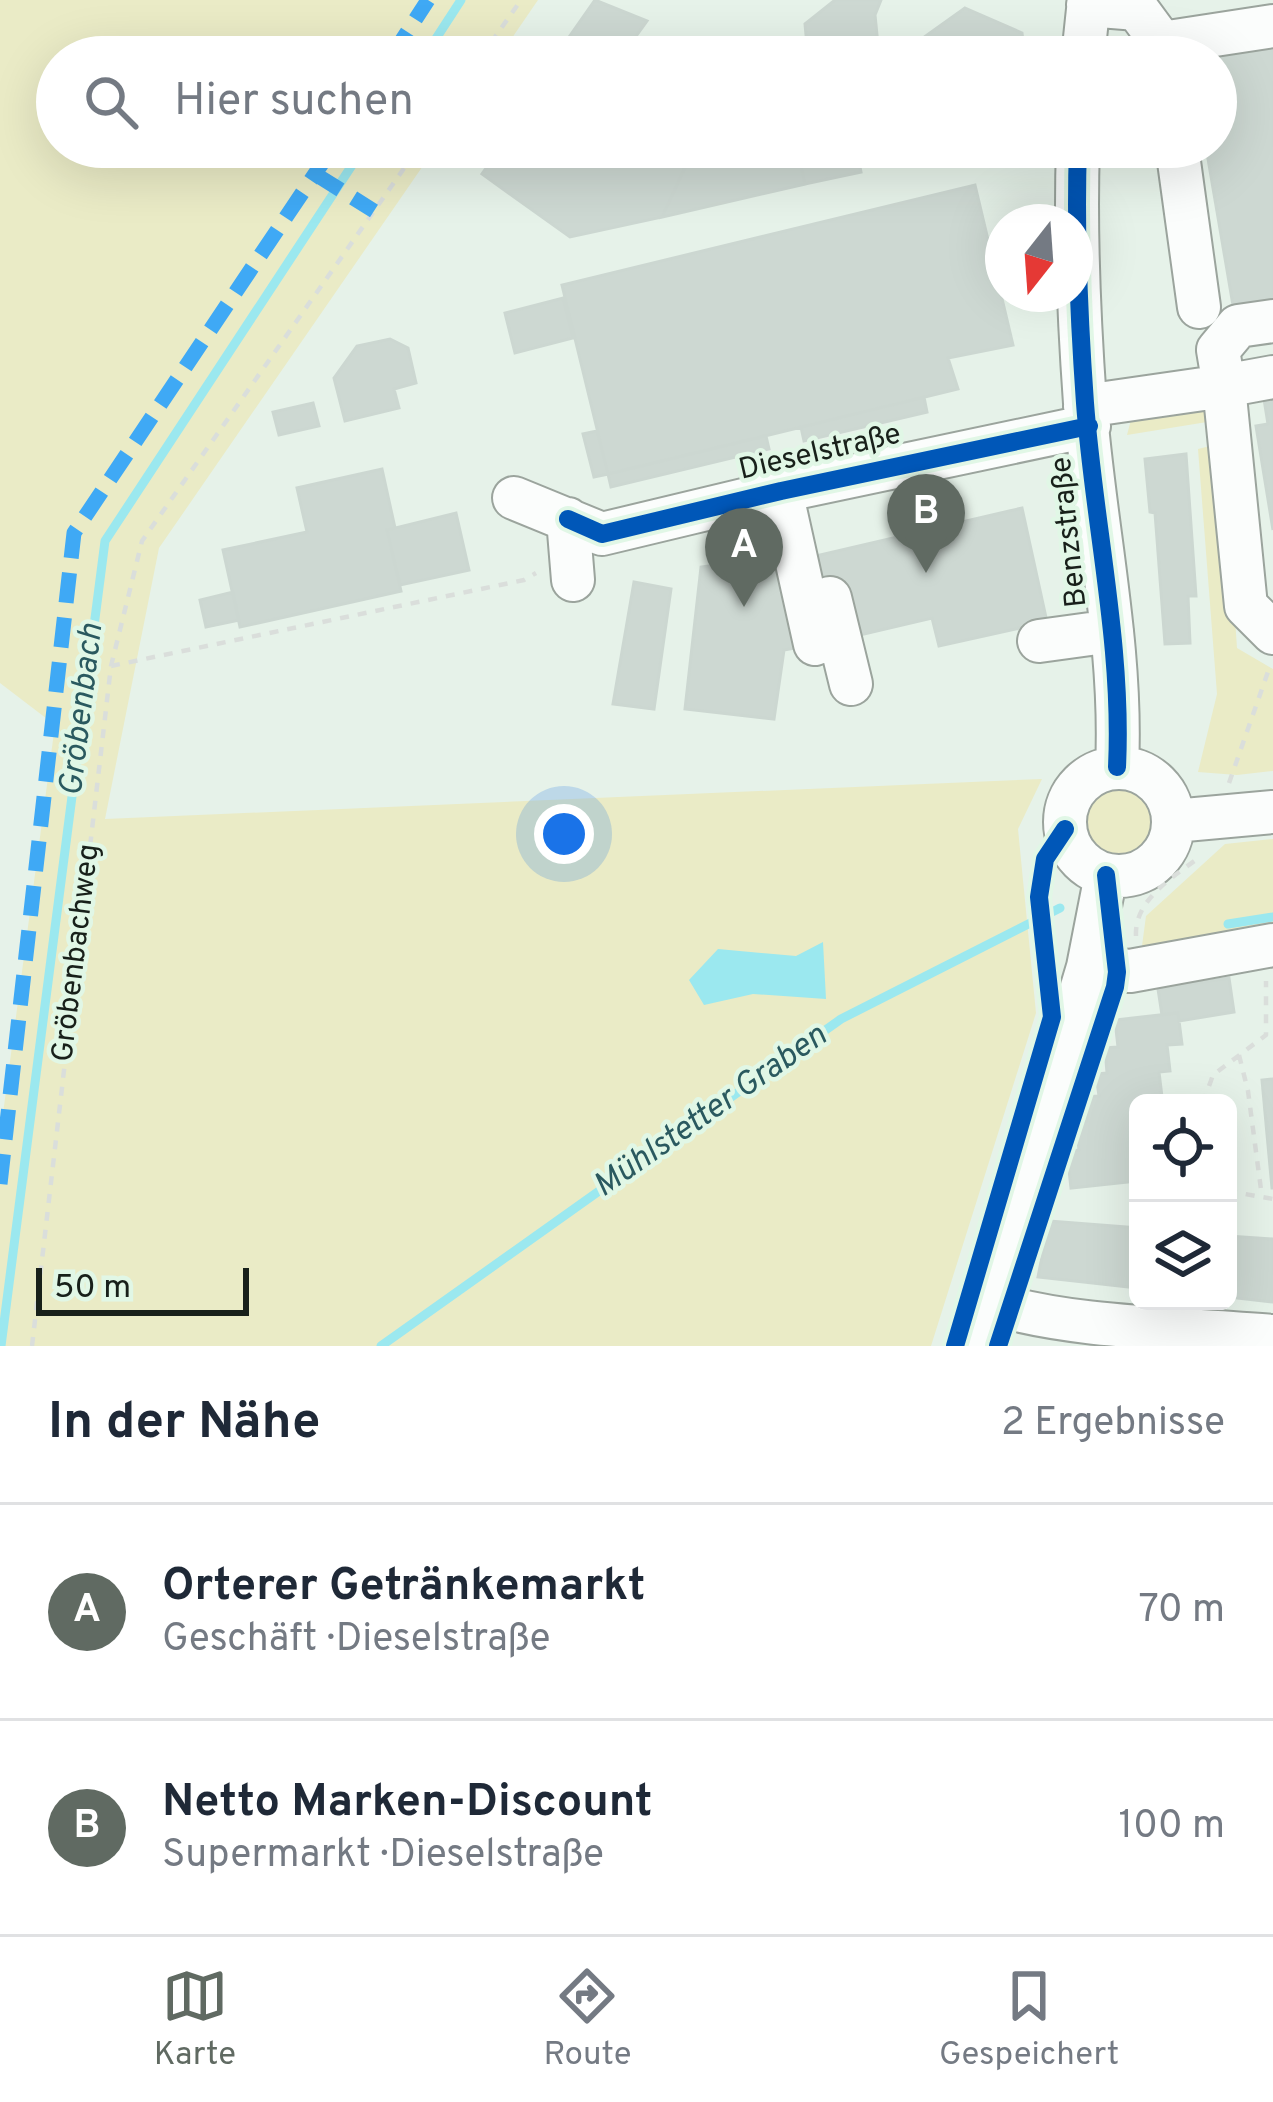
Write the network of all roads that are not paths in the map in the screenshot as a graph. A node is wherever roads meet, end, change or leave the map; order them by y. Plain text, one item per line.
1 (1088, 3) edge
2 (1273, 26) edge
3 (1154, 27) edge
4 (1085, 36) edge
5 (1079, 168) edge
6 (1180, 168) edge
7 (1199, 307) dead end
8 (1273, 321) edge
9 (1273, 377) edge
10 (1224, 386) junction
11 (1087, 416) junction
12 (781, 491) junction
13 (521, 496) dead end
14 (568, 519) junction
15 (572, 573) road end
16 (829, 592) dead end
17 (1112, 631) junction
18 (1273, 633) edge
19 (1039, 641) dead end
20 (815, 644) dead end
21 (850, 684) dead end
22 (1117, 767) junction
23 (1273, 812) edge
24 (1174, 821) junction
25 (1106, 875) junction
26 (1270, 946) edge
27 (1103, 970) junction
28 (988, 1302) junction
29 (1273, 1336) edge
30 (975, 1346) edge

1 - 3 street
1 - 4 street
2 - 3 street
5 - 11 street, Benzstraße
6 - 7 street
8 - 10 street
9 - 10 street, Dieselstraße
10 - 11 street, Dieselstraße
10 - 18 street
11 - 12 street, Dieselstraße
11 - 17 street, Benzstraße
12 - 14 street, Dieselstraße
12 - 20 street
13 - 14 street, Dieselstraße
14 - 15 street
16 - 21 street
17 - 19 street
17 - 22 street, Benzstraße
22 - 24 street
22 - 25 street
23 - 24 street
24 - 25 street
25 - 27 street
26 - 27 street
27 - 28 street
28 - 29 street
28 - 30 street

